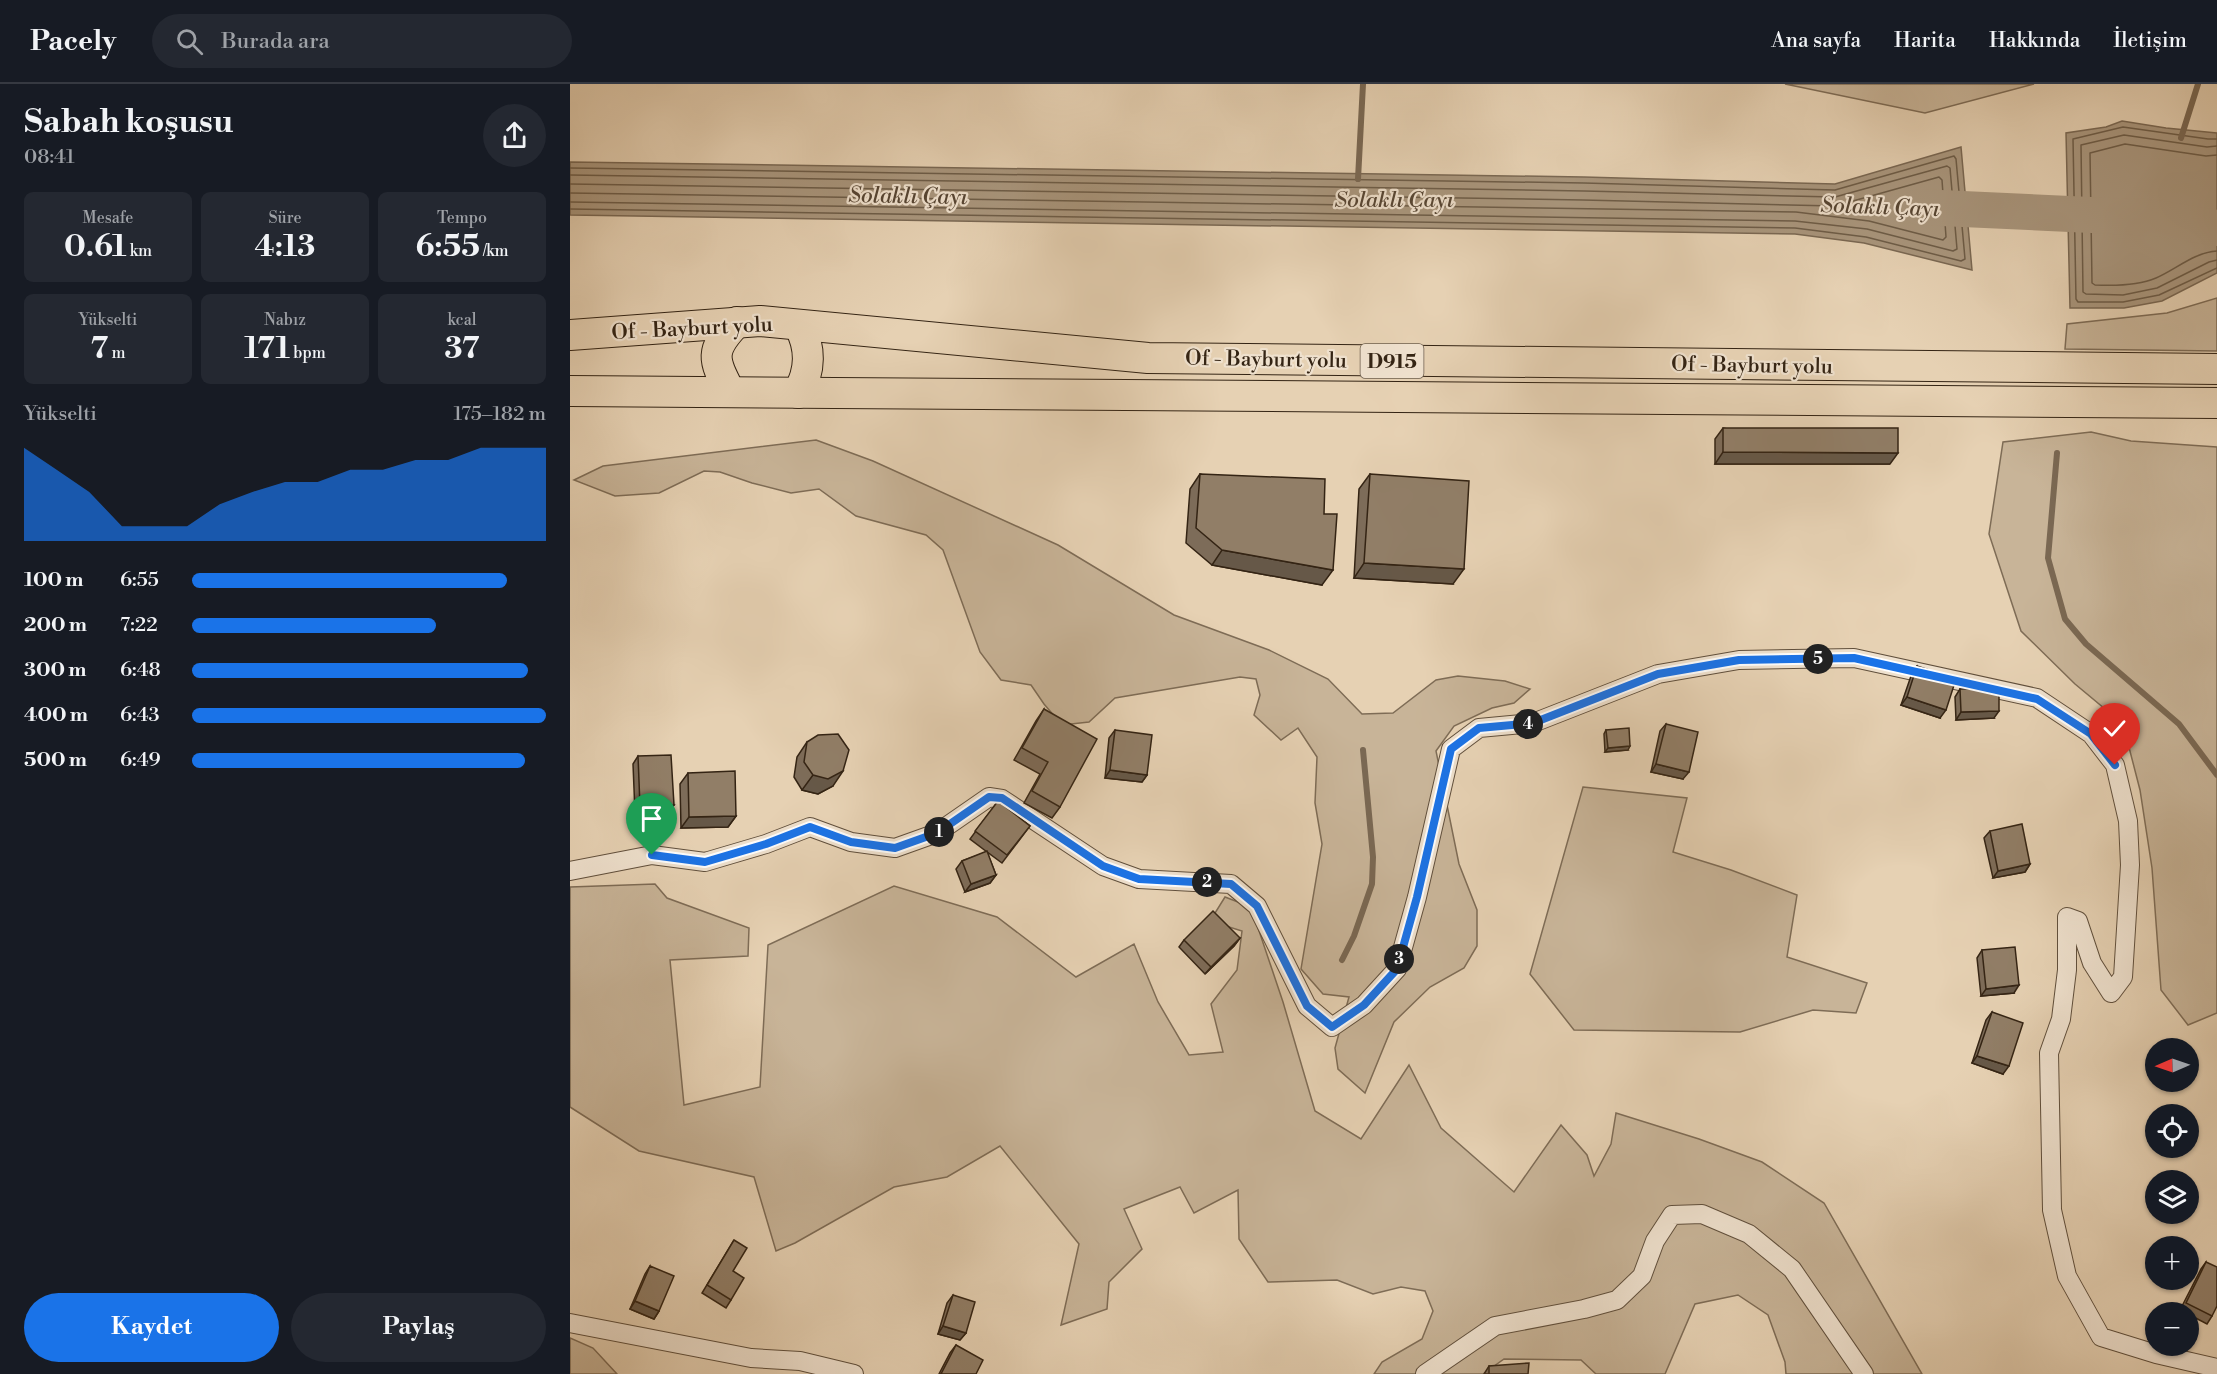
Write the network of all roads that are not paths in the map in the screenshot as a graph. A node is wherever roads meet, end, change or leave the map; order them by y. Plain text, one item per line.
1 (737, 322) junction
2 (799, 324) junction
3 (570, 335) edge
4 (2217, 369) edge
5 (570, 391) edge
6 (730, 392) junction
7 (798, 393) junction
8 (2217, 403) edge
9 (570, 871) edge
10 (570, 1323) edge
11 (2217, 1368) edge
12 (854, 1374) edge
13 (1425, 1374) edge
14 (1864, 1374) edge

1 - 2 highway, Of - Bayburt yolu / D915
1 - 3 highway, Of - Bayburt yolu / D915
1 - 6 highway
2 - 4 highway, Of - Bayburt yolu / D915
2 - 7 highway
5 - 6 highway, Of - Bayburt yolu / D915
6 - 7 highway, Of - Bayburt yolu / D915
7 - 8 highway, Of - Bayburt yolu / D915
9 - 11 street
10 - 12 street
13 - 14 street

